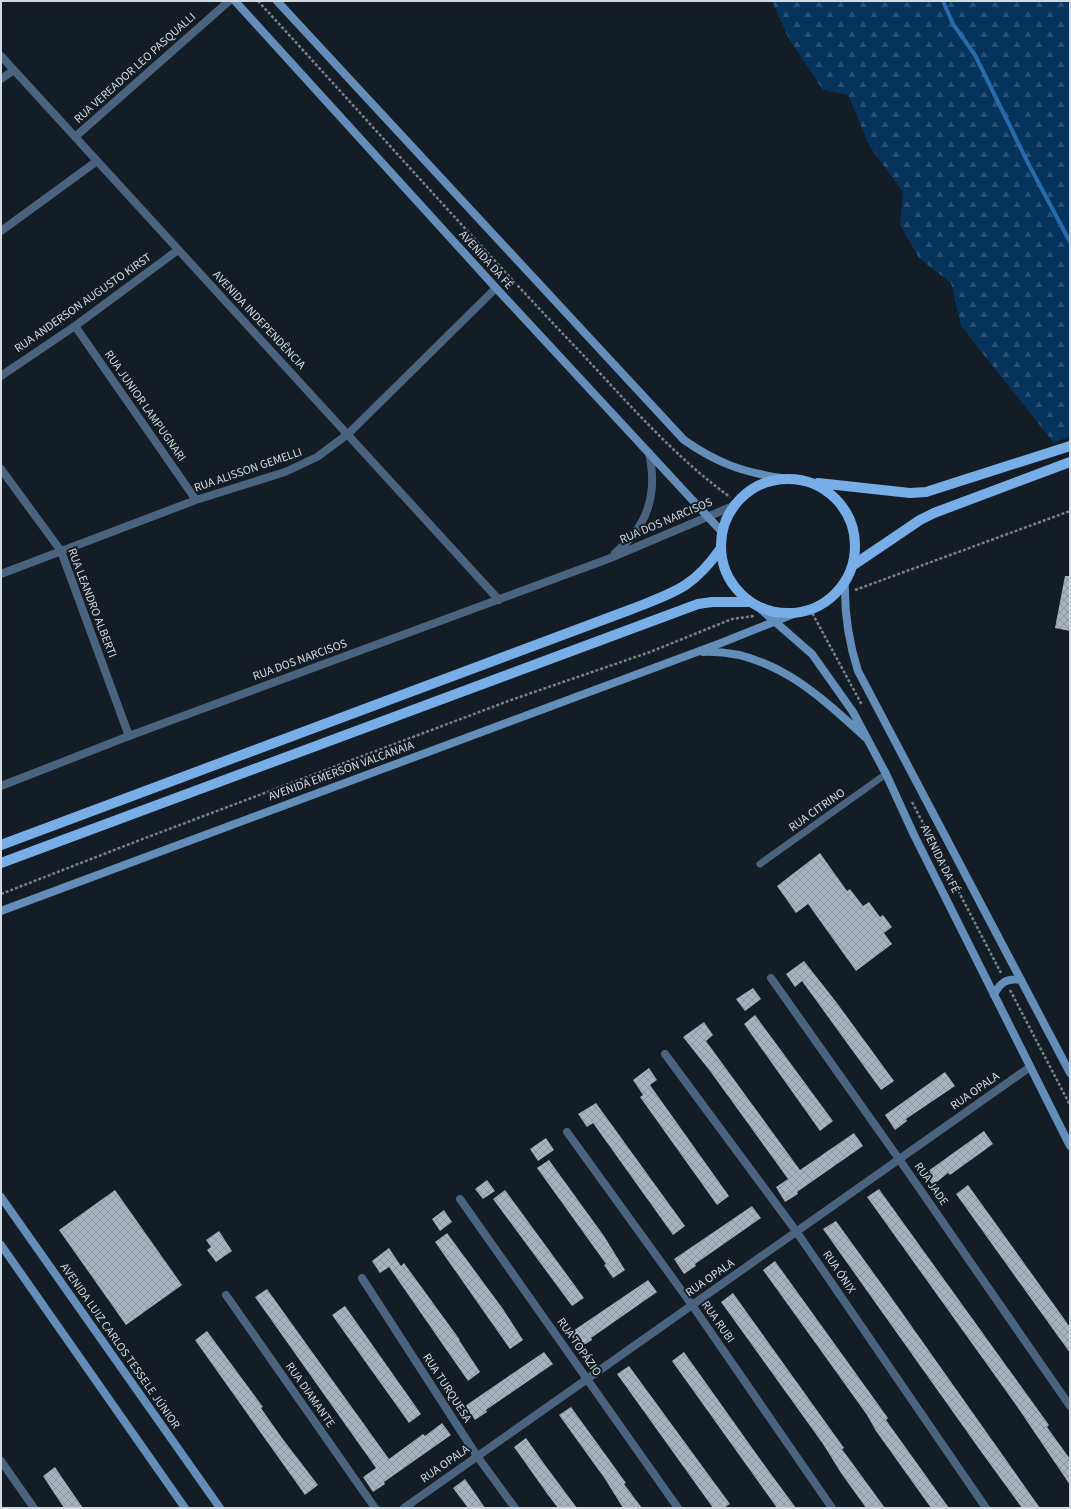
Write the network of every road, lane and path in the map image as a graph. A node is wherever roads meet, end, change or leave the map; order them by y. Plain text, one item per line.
1 (229, 1) edge
2 (235, 1) edge
3 (258, 1) edge
4 (277, 1) edge
5 (1, 56) edge
6 (14, 70) junction
7 (1, 79) edge
8 (75, 137) junction
9 (97, 161) junction
10 (1, 231) edge
11 (178, 250) junction
12 (496, 288) junction
13 (75, 326) junction
14 (1, 376) edge
15 (348, 434) junction
16 (1070, 446) edge
17 (649, 452) junction
18 (1070, 462) edge
19 (1, 469) edge
20 (781, 478) junction
21 (812, 482) junction
22 (196, 500) junction
23 (735, 504) junction
24 (1070, 511) edge
25 (708, 517) junction
26 (722, 532) junction
27 (721, 548) junction
28 (61, 551) junction
29 (608, 559) junction
30 (852, 566) junction
31 (1, 574) edge
32 (845, 580) junction
33 (845, 592) junction
34 (499, 600) junction
35 (752, 604) junction
36 (810, 609) junction
37 (796, 613) junction
38 (766, 615) junction
39 (775, 622) junction
40 (689, 654) junction
41 (865, 710) dead end
42 (129, 736) junction
43 (870, 742) junction
44 (886, 774) junction
45 (1, 786) edge
46 (908, 795) dead end
47 (1, 845) edge
48 (1, 862) edge
49 (760, 864) dead end
50 (1, 894) edge
51 (1, 911) edge
52 (771, 978) dead end
53 (1020, 980) junction
54 (1005, 981) junction
55 (994, 994) junction
56 (665, 1054) dead end
57 (1030, 1067) junction
58 (1070, 1073) edge
59 (1070, 1105) edge
60 (1060, 1127) junction
61 (1070, 1128) edge
62 (567, 1132) dead end
63 (1070, 1146) edge
64 (899, 1159) junction
65 (1, 1197) edge
66 (460, 1199) dead end
67 (796, 1231) junction
68 (1, 1245) edge
69 (362, 1278) dead end
70 (226, 1295) dead end
71 (692, 1305) junction
72 (587, 1379) junction
73 (1070, 1406) edge
74 (477, 1456) junction
75 (1, 1461) edge
76 (34, 1508) edge
77 (186, 1508) edge
78 (220, 1508) edge
79 (375, 1508) edge
80 (404, 1508) edge
81 (515, 1508) edge
82 (678, 1508) edge
83 (832, 1508) edge
84 (986, 1508) edge

1 - 8 street, RUA VEREADOR LEO PASQUALLI
2 - 12 main road, AVENIDA DA FÉ
3 - 23 path
4 - 20 main road, AVENIDA DA FÉ
5 - 6 street, AVENIDA INDEPENDÊNCIA
6 - 7 street
6 - 8 street, AVENIDA INDEPENDÊNCIA
8 - 9 street, AVENIDA INDEPENDÊNCIA
9 - 10 street
9 - 11 street, AVENIDA INDEPENDÊNCIA
11 - 13 street, RUA ANDERSON AUGUSTO KIRST
11 - 15 street, AVENIDA INDEPENDÊNCIA
12 - 15 street, RUA ALISSON GEMELLI
12 - 17 main road, AVENIDA DA FÉ
13 - 14 street, RUA ANDERSON AUGUSTO KIRST
13 - 22 street, RUA JUNIOR LAMPUGNARI
15 - 22 street, RUA ALISSON GEMELLI
15 - 34 street, AVENIDA INDEPENDÊNCIA
16 - 21 main road
17 - 25 main road, AVENIDA DA FÉ
17 - 29 street, RUA DOS NARCISOS
18 - 30 main road
19 - 28 street, RUA LEANDRO ALBERTI
20 - 21 main road
20 - 23 main road
21 - 30 main road
22 - 28 street, RUA ALISSON GEMELLI
23 - 25 street, RUA DOS NARCISOS
23 - 26 main road
24 - 33 path
25 - 26 main road, AVENIDA DA FÉ
25 - 29 street, RUA DOS NARCISOS
26 - 27 main road
27 - 35 main road
27 - 47 main road
28 - 31 street, RUA ALISSON GEMELLI
28 - 42 street, RUA LEANDRO ALBERTI
29 - 34 street, RUA DOS NARCISOS
30 - 32 main road
32 - 33 main road, AVENIDA DA FÉ
32 - 36 main road
33 - 53 main road, AVENIDA DA FÉ
34 - 42 street, RUA DOS NARCISOS
35 - 37 main road
35 - 38 main road, AVENIDA DA FÉ
35 - 48 main road
36 - 37 main road
36 - 41 path
37 - 39 main road
38 - 39 main road, AVENIDA DA FÉ
38 - 50 path
39 - 40 main road
39 - 43 main road, AVENIDA DA FÉ
40 - 43 main road
40 - 51 main road, AVENIDA EMERSON VALCANAIA
42 - 45 street, RUA DOS NARCISOS
43 - 44 main road, AVENIDA DA FÉ
44 - 49 lane, RUA CITRINO
44 - 55 main road, AVENIDA DA FÉ
46 - 54 path
52 - 64 street, RUA JADE
53 - 54 main road
53 - 58 main road, AVENIDA DA FÉ
54 - 55 main road
54 - 59 path
55 - 57 main road, AVENIDA DA FÉ
56 - 67 street, RUA ÓNIX
57 - 60 main road, AVENIDA DA FÉ
57 - 64 street, RUA OPALA
60 - 61 main road
60 - 63 main road, AVENIDA DA FÉ
62 - 71 street, RUA RUBI
64 - 67 street, RUA OPALA
64 - 73 street, RUA JADE
65 - 78 main road, AVENIDA LUIZ CARLOS TESSELE JÚNIOR
66 - 72 street, RUA TOPÁZIO
67 - 71 street, RUA OPALA
67 - 84 street, RUA ÓNIX
68 - 77 main road
69 - 74 street, RUA TURQUESA
70 - 79 street, RUA DIAMANTE
71 - 72 street, RUA OPALA
71 - 83 street, RUA RUBI
72 - 74 street, RUA OPALA
72 - 82 street, RUA TOPÁZIO
74 - 80 street, RUA OPALA
74 - 81 street, RUA TURQUESA
75 - 76 street

